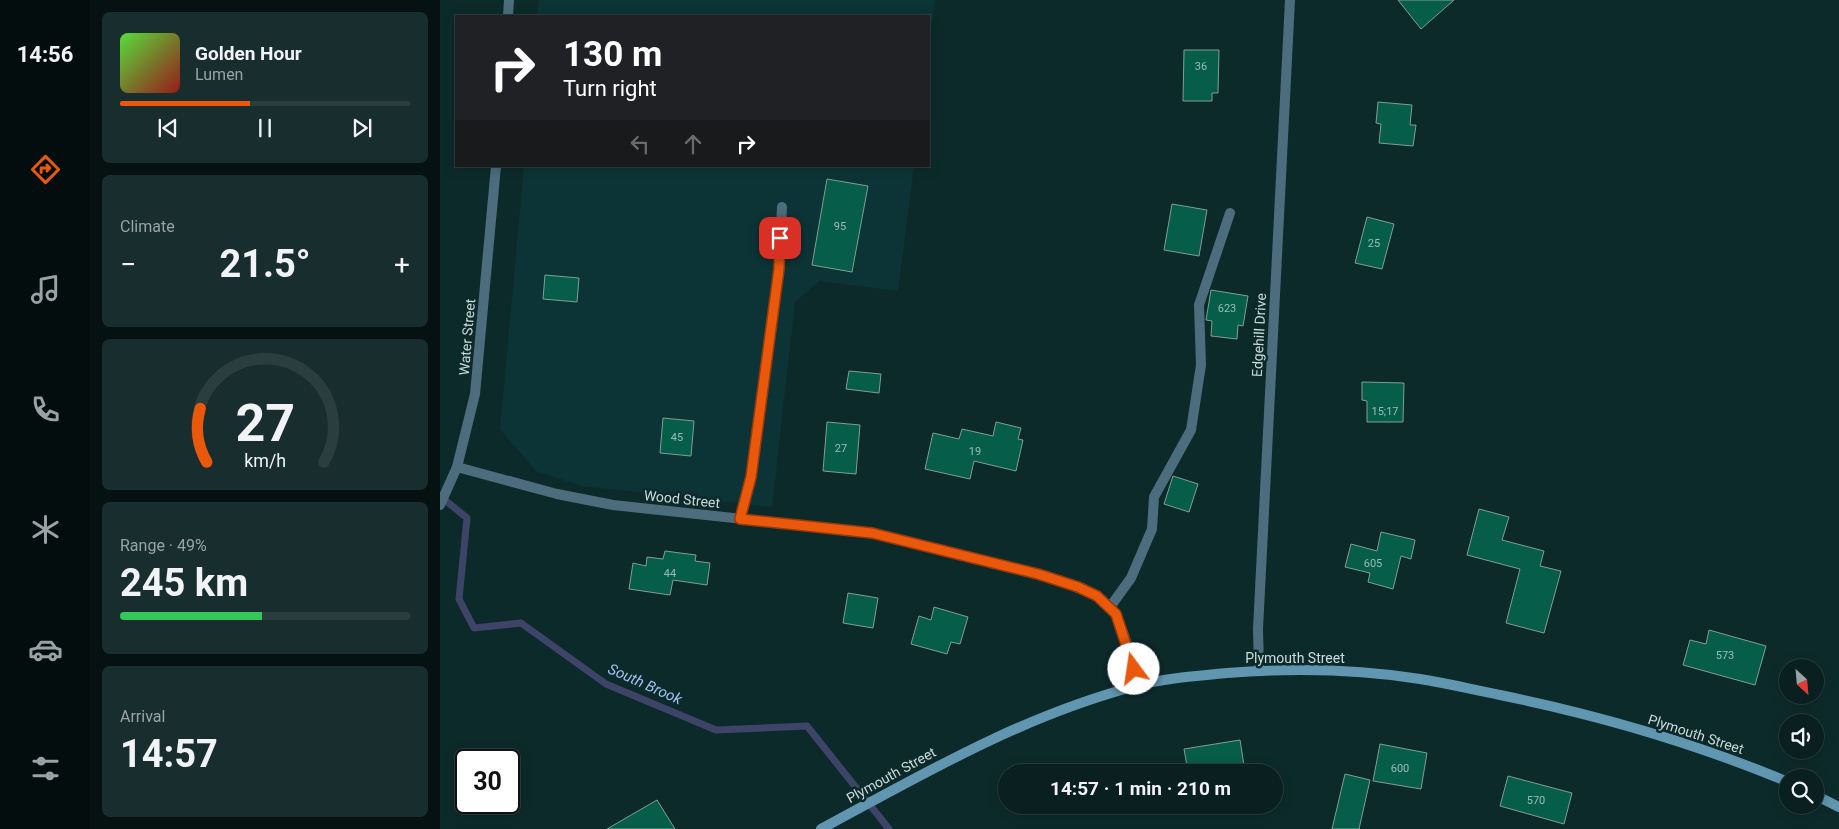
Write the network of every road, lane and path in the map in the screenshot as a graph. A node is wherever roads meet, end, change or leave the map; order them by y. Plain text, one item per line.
1 (509, 0) edge
2 (1290, 0) edge
3 (508, 15) edge
4 (496, 167) edge
5 (782, 206) dead end
6 (1230, 213) dead end
7 (457, 467) junction
8 (440, 505) edge
9 (740, 519) junction
10 (1110, 607) junction
11 (1259, 670) junction
12 (1138, 686) junction
13 (1779, 779) edge
14 (1824, 800) edge
15 (1839, 807) edge
16 (821, 829) edge

1 - 3 street
2 - 11 street, Edgehill Drive
4 - 7 street, Water Street
5 - 9 street
6 - 10 street
7 - 8 street, Water Street
7 - 9 street, Wood Street
9 - 10 street, Wood Street
10 - 12 street, Wood Street
11 - 12 main road, Plymouth Street
11 - 13 main road, Plymouth Street
12 - 16 main road, Plymouth Street
14 - 15 main road

